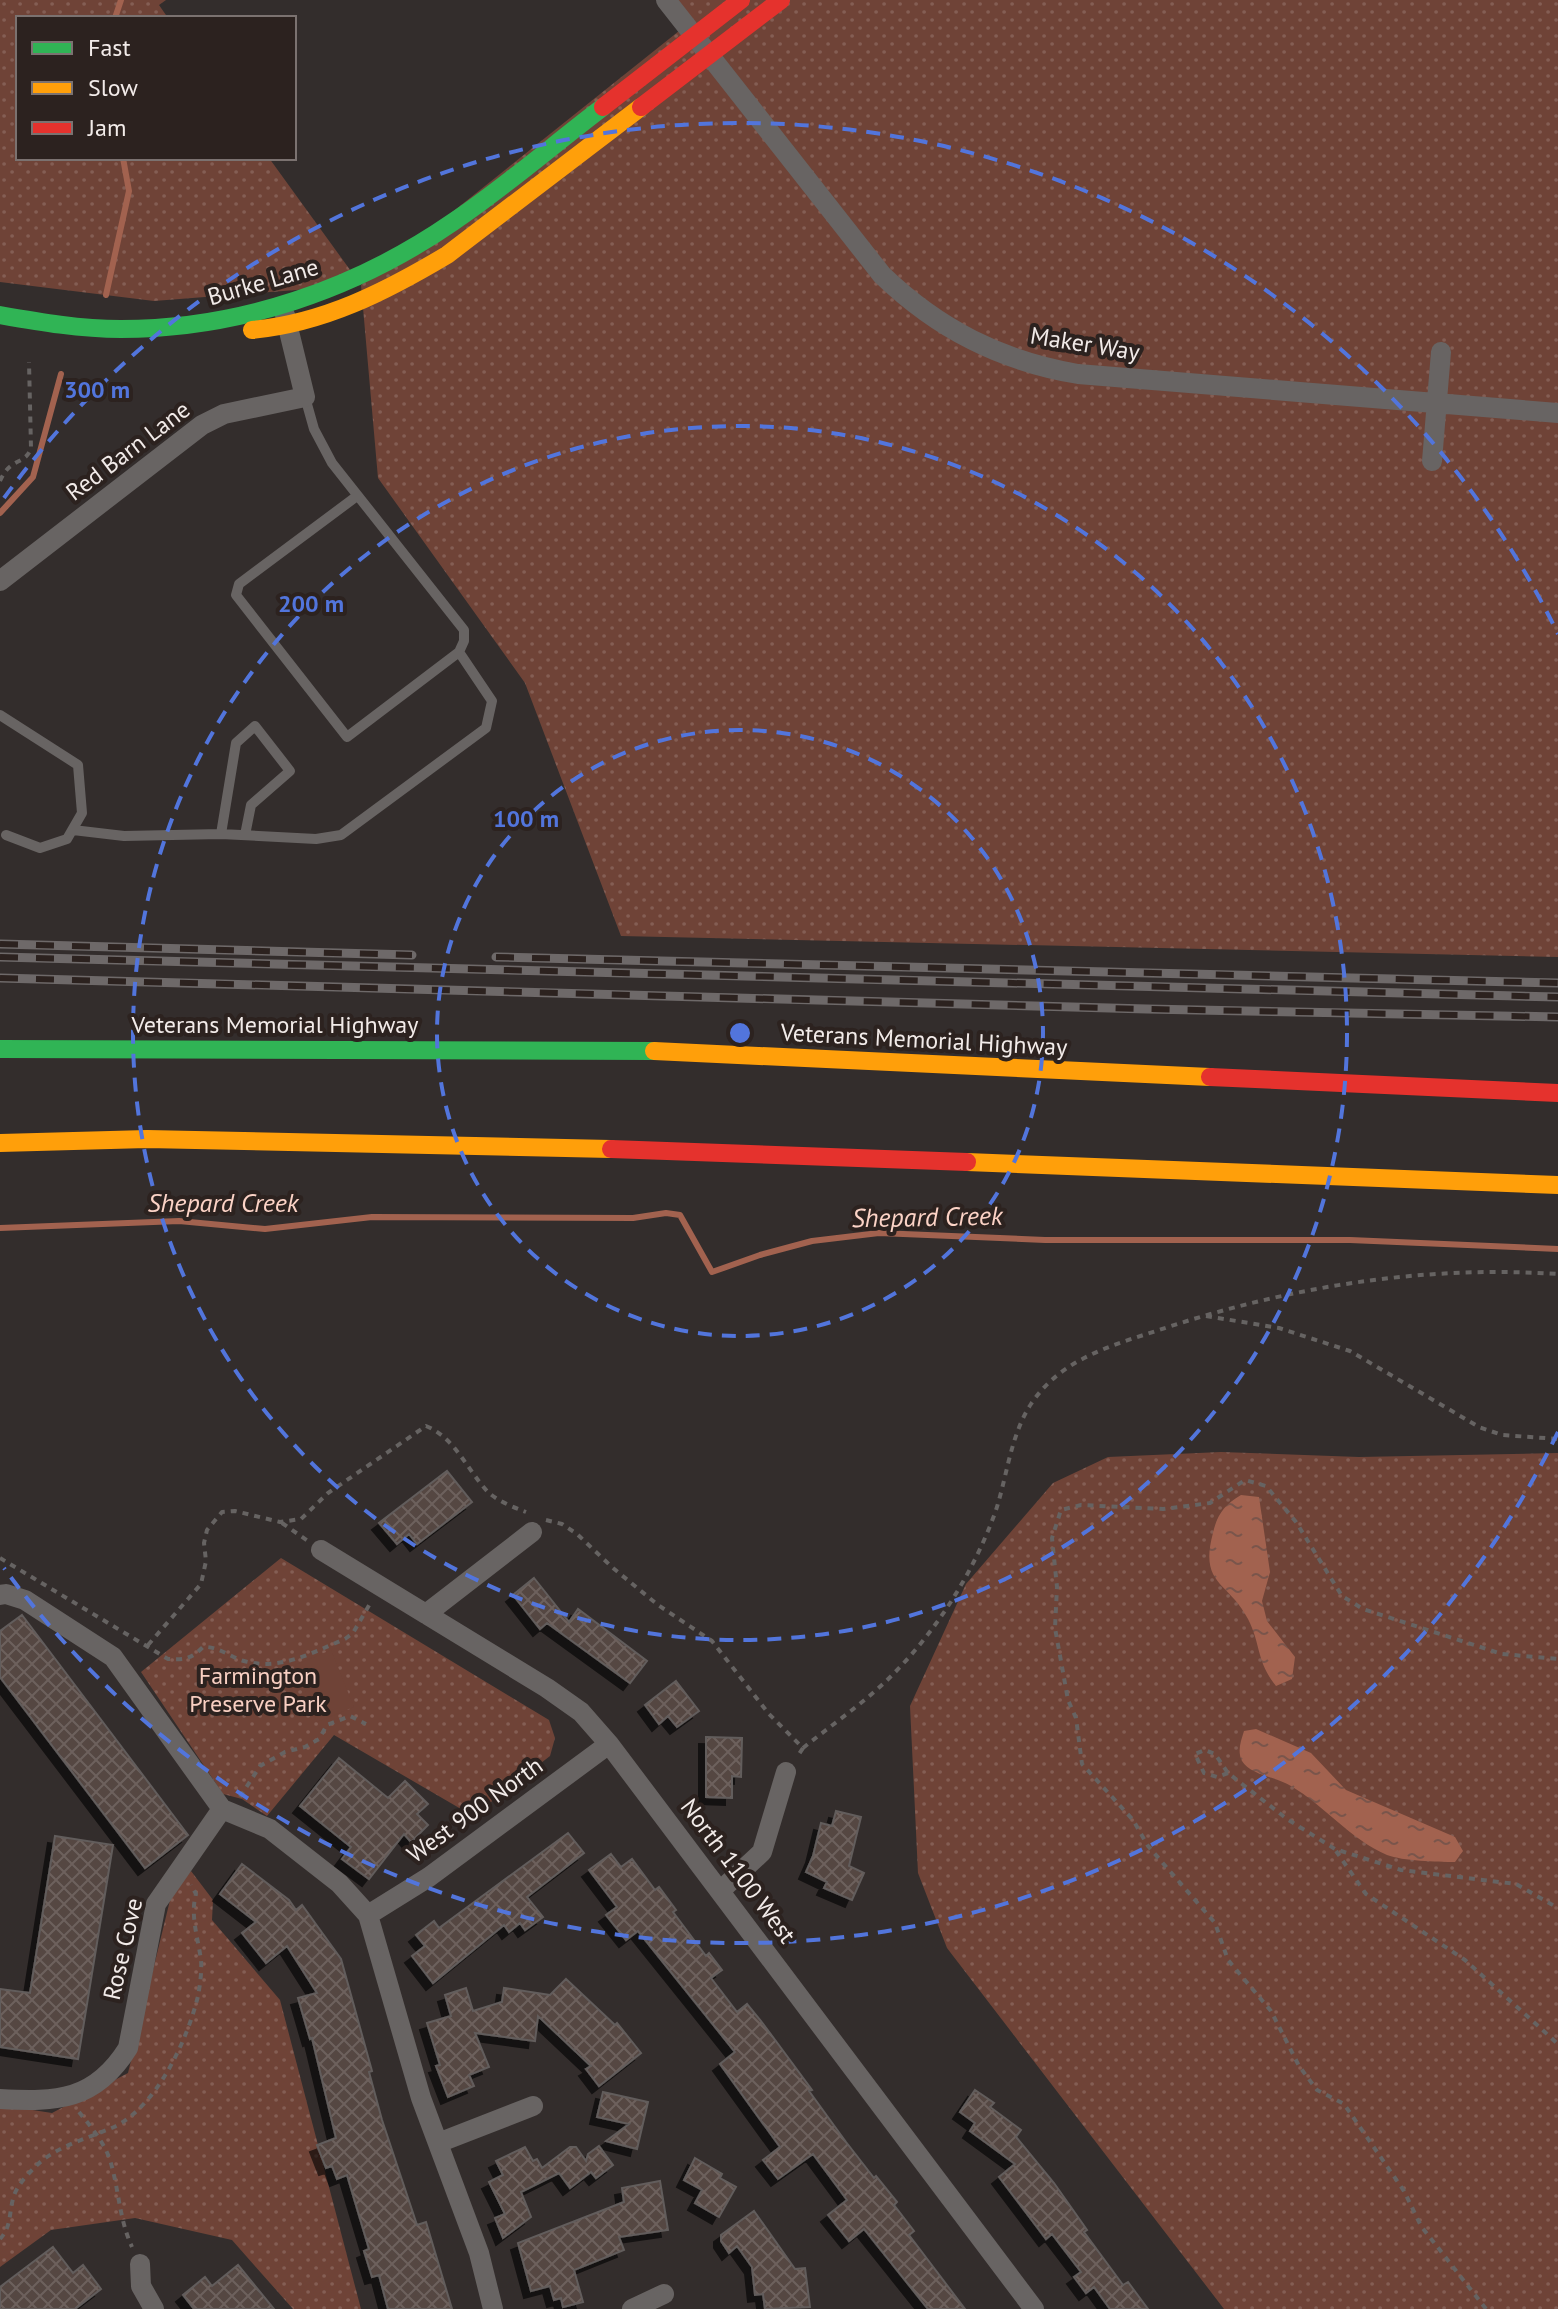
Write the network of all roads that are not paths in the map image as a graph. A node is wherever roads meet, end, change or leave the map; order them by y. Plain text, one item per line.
1 (666, 0) edge
2 (741, 0) edge
3 (781, 0) edge
4 (694, 36) junction
5 (709, 55) junction
6 (0, 315) edge
7 (285, 316) junction
8 (1441, 352) dead end
9 (305, 397) junction
10 (1437, 403) junction
11 (1558, 413) edge
12 (1432, 461) dead end
13 (357, 496) junction
14 (0, 581) edge
15 (459, 652) junction
16 (0, 715) edge
17 (73, 830) junction
18 (221, 834) junction
19 (6, 835) dead end
20 (245, 835) junction
21 (0, 1049) edge
22 (1558, 1093) edge
23 (147, 1139) junction
24 (0, 1143) edge
25 (0, 1153) edge
26 (1558, 1185) edge
27 (532, 1532) dead end
28 (321, 1550) road end
29 (0, 1595) edge
30 (426, 1614) junction
31 (609, 1744) junction
32 (786, 1772) dead end
33 (222, 1809) junction
34 (720, 1891) junction
35 (368, 1915) junction
36 (0, 2099) edge
37 (533, 2106) dead end
38 (438, 2143) junction
39 (140, 2264) road end
40 (664, 2294) dead end
41 (154, 2309) edge
42 (493, 2309) edge
43 (632, 2309) edge
44 (1034, 2309) edge

1 - 4 street, Maker Way
2 - 4 main road, Burke Lane
3 - 5 main road, Burke Lane
4 - 5 street, Maker Way
4 - 7 main road, Burke Lane
5 - 7 main road, Burke Lane
5 - 10 street, Maker Way
6 - 7 main road, Burke Lane
7 - 9 street
8 - 10 street
9 - 13 lane
9 - 14 street, Red Barn Lane
10 - 11 street, Maker Way
10 - 12 street
13 - 15 lane
13 - 15 lane
15 - 20 lane
16 - 17 lane
17 - 18 lane
17 - 19 lane
18 - 20 lane
18 - 20 lane
21 - 22 main road, Veterans Memorial Highway
23 - 24 main road
23 - 25 main road
23 - 26 main road
27 - 30 street
28 - 30 street, North 1100 West
29 - 33 street
30 - 31 street, North 1100 West
31 - 34 street, North 1100 West
31 - 35 street, West 900 North
32 - 34 street
33 - 35 street
33 - 36 street, Rose Cove
34 - 44 street, North 1100 West
35 - 38 street
37 - 38 street
38 - 42 street
39 - 41 street
40 - 43 street

